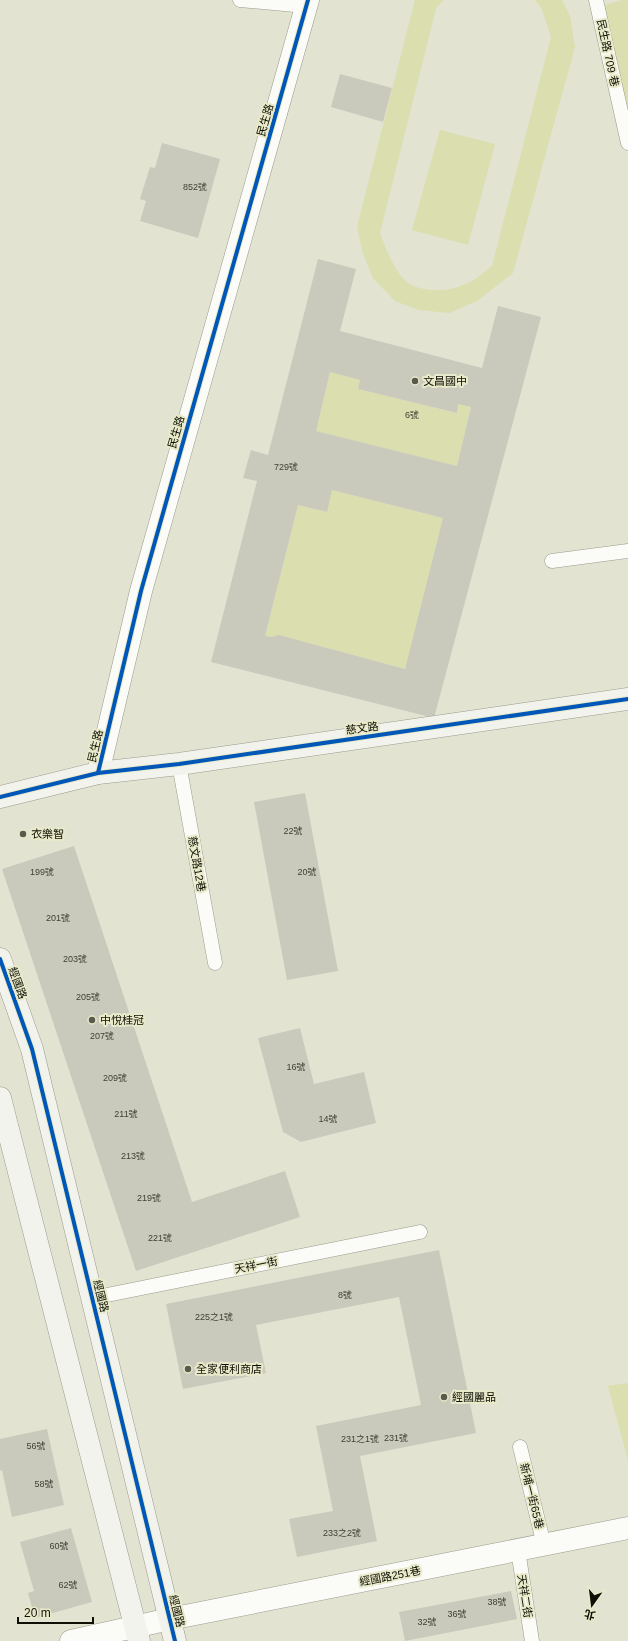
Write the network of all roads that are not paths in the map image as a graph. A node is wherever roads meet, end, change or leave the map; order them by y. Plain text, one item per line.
1 (240, 0) edge
2 (307, 3) edge
3 (597, 5) edge
4 (628, 143) edge
5 (628, 551) edge
6 (552, 561) dead end
7 (628, 699) edge
8 (179, 764) junction
9 (98, 773) junction
10 (0, 797) edge
11 (0, 959) edge
12 (215, 963) dead end
13 (0, 1098) edge
14 (420, 1232) dead end
15 (92, 1298) junction
16 (520, 1447) dead end
17 (628, 1528) edge
18 (544, 1545) junction
19 (518, 1550) junction
20 (149, 1628) edge
21 (71, 1641) edge
22 (175, 1641) edge
23 (532, 1641) edge

1 - 2 lane
2 - 9 street, 民生路
3 - 4 lane, 民生路 709 巷
5 - 6 lane
7 - 8 street, 慈文路
8 - 9 street, 慈文路
8 - 12 lane, 慈文路12巷
9 - 10 street, 民生路
11 - 15 street, 經國路
13 - 20 street, 經國路
14 - 15 lane, 天祥一街
15 - 20 street, 經國路
16 - 18 lane, 新埔一街65巷
17 - 18 street, 經國路251巷
18 - 19 street, 經國路251巷
19 - 20 street, 經國路251巷
19 - 23 lane, 天祥二街
20 - 21 street, 經國路251巷
20 - 22 street, 經國路

